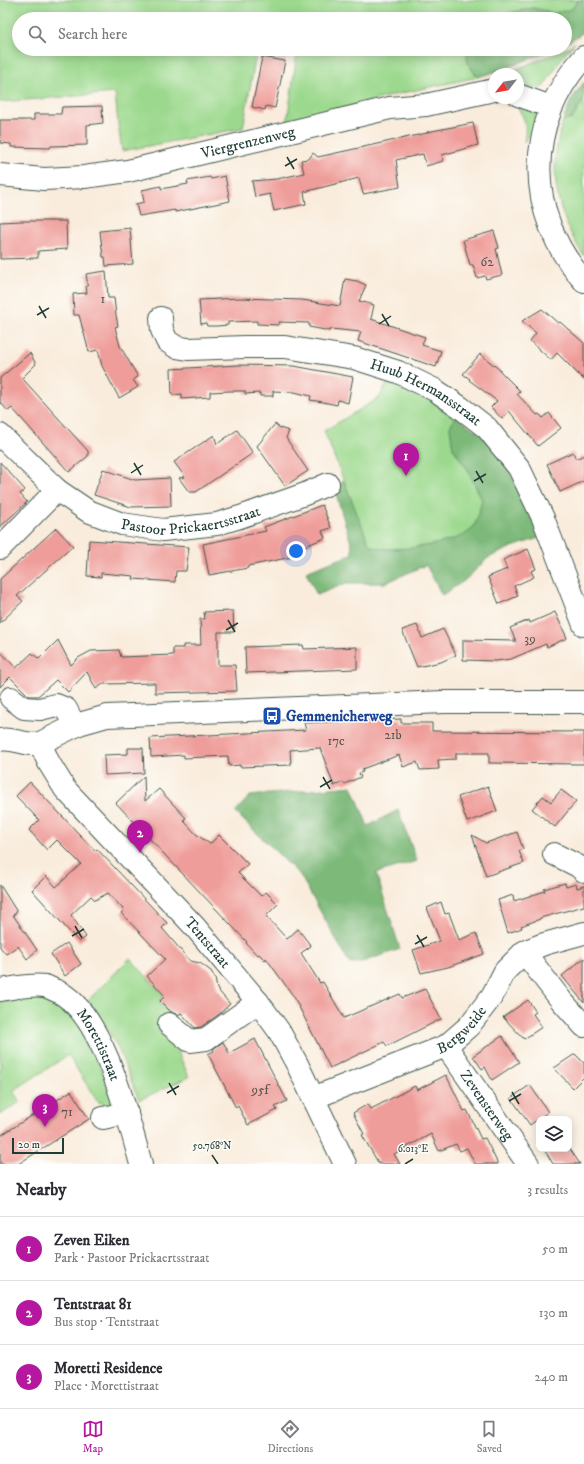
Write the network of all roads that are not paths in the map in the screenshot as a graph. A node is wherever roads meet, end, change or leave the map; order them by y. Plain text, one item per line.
1 (584, 57) edge
2 (488, 91) edge
3 (524, 97) edge
4 (551, 107) junction
5 (0, 175) edge
6 (584, 281) edge
7 (161, 318) dead end
8 (0, 435) edge
9 (328, 484) dead end
10 (57, 490) junction
11 (0, 548) edge
12 (584, 625) edge
13 (11, 698) dead end
14 (584, 702) edge
15 (75, 726) junction
16 (3, 734) edge
17 (40, 743) junction
18 (554, 854) dead end
19 (584, 871) edge
20 (584, 933) edge
21 (524, 952) junction
22 (0, 990) edge
23 (258, 1002) junction
24 (169, 1024) dead end
25 (584, 1026) edge
26 (446, 1046) junction
27 (313, 1098) junction
28 (127, 1112) junction
29 (103, 1118) dead end
30 (141, 1164) edge
31 (345, 1164) edge
32 (528, 1164) edge

1 - 4 street
2 - 5 street, Viergrenzenweg
3 - 4 street
4 - 6 street
7 - 12 street, Huub Hermansstraat
8 - 10 street, Pastoor Prickaertsstraat
9 - 10 street, Pastoor Prickaertsstraat
10 - 11 street
13 - 15 street
14 - 15 street
15 - 17 street
16 - 17 street
17 - 23 street, Tentstraat
18 - 19 street
20 - 21 street, Bergweide
21 - 25 street
21 - 26 street, Bergweide
22 - 28 street, Morettistraat
23 - 24 street
23 - 27 street, Tentstraat
26 - 27 street, Bergweide
26 - 32 street, Zevensterweg
27 - 31 street, Tentstraat
28 - 29 street
28 - 30 street, Morettistraat

